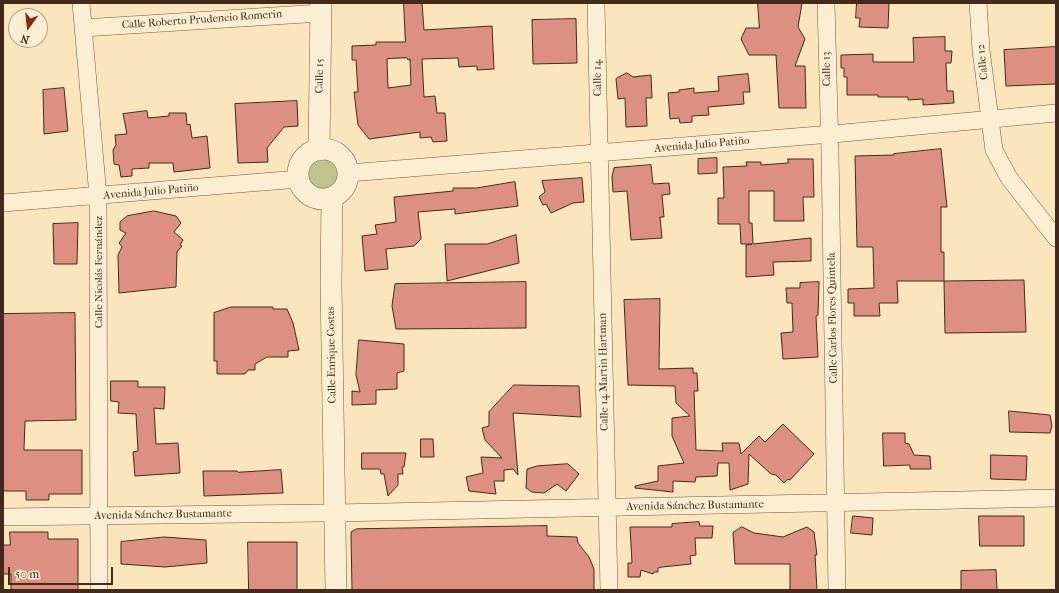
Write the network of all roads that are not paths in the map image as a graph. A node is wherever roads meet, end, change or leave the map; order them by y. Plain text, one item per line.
1 (81, 3) edge
2 (596, 3) edge
3 (826, 3) edge
4 (978, 3) edge
5 (325, 6) edge
6 (83, 28) junction
7 (1056, 113) edge
8 (989, 121) junction
9 (829, 134) junction
10 (324, 150) junction
11 (600, 153) junction
12 (349, 173) junction
13 (299, 179) junction
14 (98, 196) junction
15 (327, 198) junction
16 (3, 203) edge
17 (1056, 238) edge
18 (1056, 498) edge
19 (835, 503) junction
20 (607, 508) junction
21 (329, 513) junction
22 (100, 516) junction
23 (3, 517) edge
24 (99, 590) edge
25 (324, 590) edge
26 (336, 590) edge
27 (609, 590) edge
28 (837, 590) edge

1 - 6 street, Calle Nicolás Fernández
2 - 11 street, Calle 14
3 - 9 street, Calle 13
4 - 8 street, Calle 12
5 - 6 street, Calle Roberto Prudencio Romerin
5 - 10 street, Calle 15
6 - 14 street, Calle Nicolás Fernández
7 - 8 street, Avenida Julio Patiño
8 - 9 street, Avenida Julio Patiño
8 - 17 street, Calle 12
9 - 11 street, Avenida Julio Patiño
9 - 19 street, Calle Carlos Flores Quintela
10 - 12 street
10 - 13 street
11 - 12 street, Avenida Julio Patiño
11 - 20 street, Calle 14 Martin Hartman
12 - 15 street
13 - 14 street, Avenida Julio Patiño
13 - 15 street
14 - 16 street, Avenida Julio Patiño
14 - 22 street, Calle Nicolás Fernández
15 - 21 street, Calle Enrique Costas
18 - 19 street, Avenida Sánchez Bustamante
19 - 20 street, Avenida Sánchez Bustamante
19 - 28 street, Calle Carlos Flores Quintela
20 - 21 street, Avenida Sánchez Bustamante
20 - 27 street, Calle 14 Martin Hartman
21 - 22 street, Avenida Sánchez Bustamante
21 - 25 street
21 - 26 street
22 - 23 street, Avenida Sánchez Bustamante
22 - 24 street, Calle Nicolás Fernández

